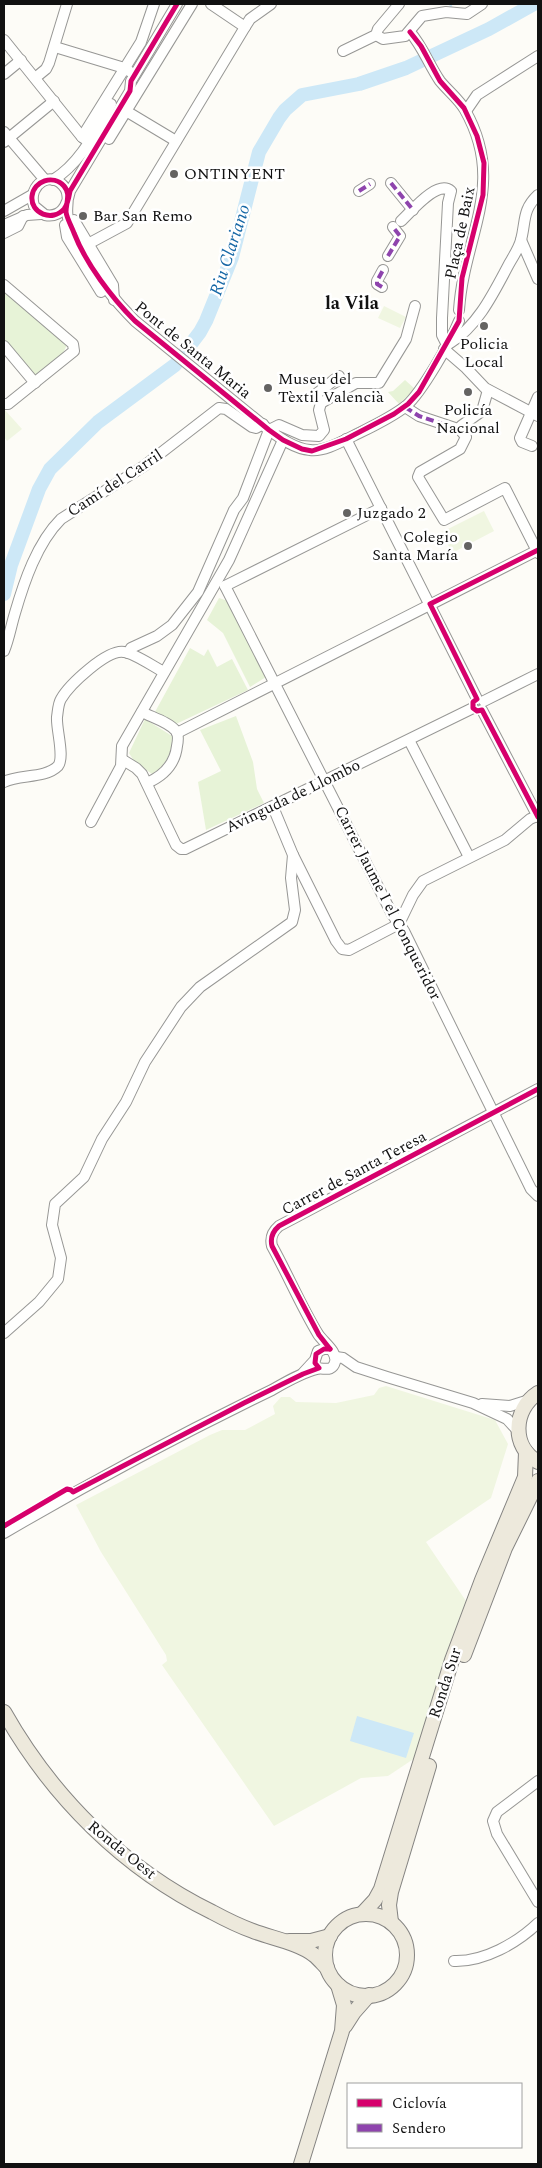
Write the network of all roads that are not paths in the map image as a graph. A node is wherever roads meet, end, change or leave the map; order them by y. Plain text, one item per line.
1 (66, 4) edge
2 (154, 4) edge
3 (177, 4) edge
4 (192, 4) edge
5 (211, 4) edge
6 (271, 4) edge
7 (399, 4) edge
8 (482, 4) edge
9 (245, 28) junction
10 (376, 35) junction
11 (413, 35) junction
12 (4, 40) edge
13 (55, 47) junction
14 (342, 51) dead end
15 (538, 56) edge
16 (21, 60) junction
17 (4, 74) edge
18 (130, 75) junction
19 (35, 78) junction
20 (54, 101) junction
21 (126, 111) junction
22 (466, 111) junction
23 (5, 137) edge
24 (86, 140) junction
25 (176, 141) junction
26 (49, 180) junction
27 (77, 181) junction
28 (391, 183) dead end
29 (370, 184) dead end
30 (359, 191) dead end
31 (32, 195) junction
32 (538, 195) edge
33 (67, 203) junction
34 (413, 210) junction
35 (4, 211) edge
36 (41, 214) junction
37 (24, 216) junction
38 (54, 216) junction
39 (4, 225) edge
40 (65, 225) junction
41 (4, 233) edge
42 (75, 236) junction
43 (521, 240) junction
44 (88, 244) junction
45 (388, 256) dead end
46 (383, 270) dead end
47 (538, 279) edge
48 (4, 286) edge
49 (382, 287) dead end
50 (116, 302) junction
51 (415, 306) dead end
52 (459, 316) joint
53 (4, 346) edge
54 (445, 347) junction
55 (35, 383) junction
56 (348, 387) junction
57 (488, 390) junction
58 (538, 397) edge
59 (321, 403) junction
60 (4, 404) edge
61 (405, 406) junction
62 (534, 414) edge
63 (266, 427) junction
64 (463, 433) junction
65 (346, 439) junction
66 (283, 440) junction
67 (532, 446) dead end
68 (381, 508) junction
69 (538, 551) edge
70 (221, 584) junction
71 (430, 604) junction
72 (4, 651) edge
73 (128, 653) junction
74 (164, 672) junction
75 (538, 674) edge
76 (276, 682) junction
77 (479, 704) junction
78 (142, 712) junction
79 (177, 733) junction
80 (409, 740) junction
81 (123, 760) junction
82 (326, 781) junction
83 (4, 782) edge
84 (147, 783) junction
85 (273, 807) junction
86 (538, 816) edge
87 (90, 822) dead end
88 (293, 855) junction
89 (469, 857) junction
90 (399, 924) junction
91 (538, 1089) edge
92 (494, 1114) junction
93 (538, 1196) edge
94 (4, 1333) edge
95 (319, 1335) junction
96 (333, 1357) junction
97 (317, 1360) junction
98 (534, 1397) edge
99 (473, 1403) junction
100 (518, 1432) junction
101 (526, 1452) junction
102 (538, 1462) edge
103 (538, 1481) edge
104 (4, 1533) edge
105 (4, 1712) edge
106 (538, 1781) edge
107 (538, 1902) edge
108 (362, 1914) junction
109 (538, 1915) edge
110 (391, 1922) junction
111 (538, 1923) edge
112 (534, 1930) edge
113 (330, 1936) junction
114 (281, 1940) junction
115 (454, 1961) dead end
116 (327, 1968) junction
117 (338, 1986) junction
118 (369, 1995) junction
119 (342, 2031) junction
120 (300, 2164) edge

1 - 13 street
2 - 18 street
3 - 18 street
4 - 21 street
5 - 9 street
6 - 9 street
7 - 10 street
8 - 11 street
9 - 25 street
10 - 11 street
10 - 14 street
11 - 22 street, Plaça de Baix
12 - 16 street
13 - 18 street
13 - 19 street
15 - 22 street
16 - 17 street
16 - 19 street
18 - 24 street
18 - 27 street
19 - 20 street
20 - 23 street
20 - 24 street
21 - 25 street
21 - 27 street
22 - 52 street, Plaça de Baix
23 - 26 street
24 - 26 street
25 - 44 street
26 - 31 street
26 - 33 street
27 - 33 street
28 - 34 street
29 - 30 street
31 - 35 street
31 - 36 street
32 - 43 street
33 - 38 street
33 - 42 street
33 - 44 street
34 - 45 street
34 - 54 street
36 - 37 street
36 - 38 street
37 - 39 street
37 - 41 street
38 - 40 street
40 - 42 street
40 - 50 street
42 - 50 street
43 - 47 street
43 - 54 street
44 - 50 street
46 - 49 street
48 - 55 street
50 - 63 street, Pont de Santa Maria
51 - 56 street
52 - 54 street, Pont de Santa Maria
53 - 55 street
54 - 57 street
54 - 61 street, Pont de Santa Maria
55 - 60 street
56 - 59 street
56 - 59 street
57 - 62 street
57 - 64 street
58 - 62 street
59 - 63 street
61 - 64 street
61 - 65 street, Pont de Santa Maria
62 - 67 street
63 - 66 street, Pont de Santa Maria
63 - 72 street, Camí del Carril
63 - 73 street
64 - 69 street
65 - 66 street, Pont de Santa Maria
65 - 68 street
66 - 70 street
68 - 70 street
68 - 71 street
69 - 71 street
70 - 74 street
70 - 76 street, Carrer Jaume I el Conqueridor
71 - 76 street
71 - 77 street
73 - 74 street
73 - 83 street
74 - 78 street
75 - 77 street, Avinguda de Llombo
76 - 79 street
76 - 82 street, Carrer Jaume I el Conqueridor
77 - 80 street, Avinguda de Llombo
77 - 86 street
78 - 79 street
78 - 81 street
79 - 84 street
80 - 82 street, Avinguda de Llombo
80 - 89 street
81 - 84 street, Avinguda de Llombo
81 - 87 street
82 - 85 street, Avinguda de Llombo
82 - 90 street, Carrer Jaume I el Conqueridor
84 - 85 street, Avinguda de Llombo
85 - 88 street
86 - 89 street
88 - 90 street
88 - 94 street
89 - 90 street
90 - 92 street, Carrer Jaume I el Conqueridor
91 - 92 street, Carrer de Santa Teresa
92 - 93 street, Carrer Jaume I el Conqueridor
92 - 95 street, Carrer de Santa Teresa
95 - 96 street, Carrer de Santa Teresa
95 - 97 street
96 - 97 street
96 - 97 street
96 - 99 street, Carrer de Santa Teresa
97 - 104 street
98 - 99 street, Carrer de Santa Teresa
98 - 100 main road
99 - 100 street, Carrer de Santa Teresa
100 - 101 main road
101 - 102 main road
101 - 108 main road, Ronda Sur
103 - 110 main road, Ronda Sur
105 - 114 main road, Ronda Oest
106 - 107 street
108 - 110 main road
108 - 113 main road
109 - 111 street
110 - 118 main road
111 - 112 street
112 - 115 street
113 - 114 main road, Ronda Oest
113 - 116 main road
114 - 116 main road, Ronda Oest
116 - 117 main road
117 - 118 main road
117 - 119 main road
118 - 119 main road
119 - 120 main road

